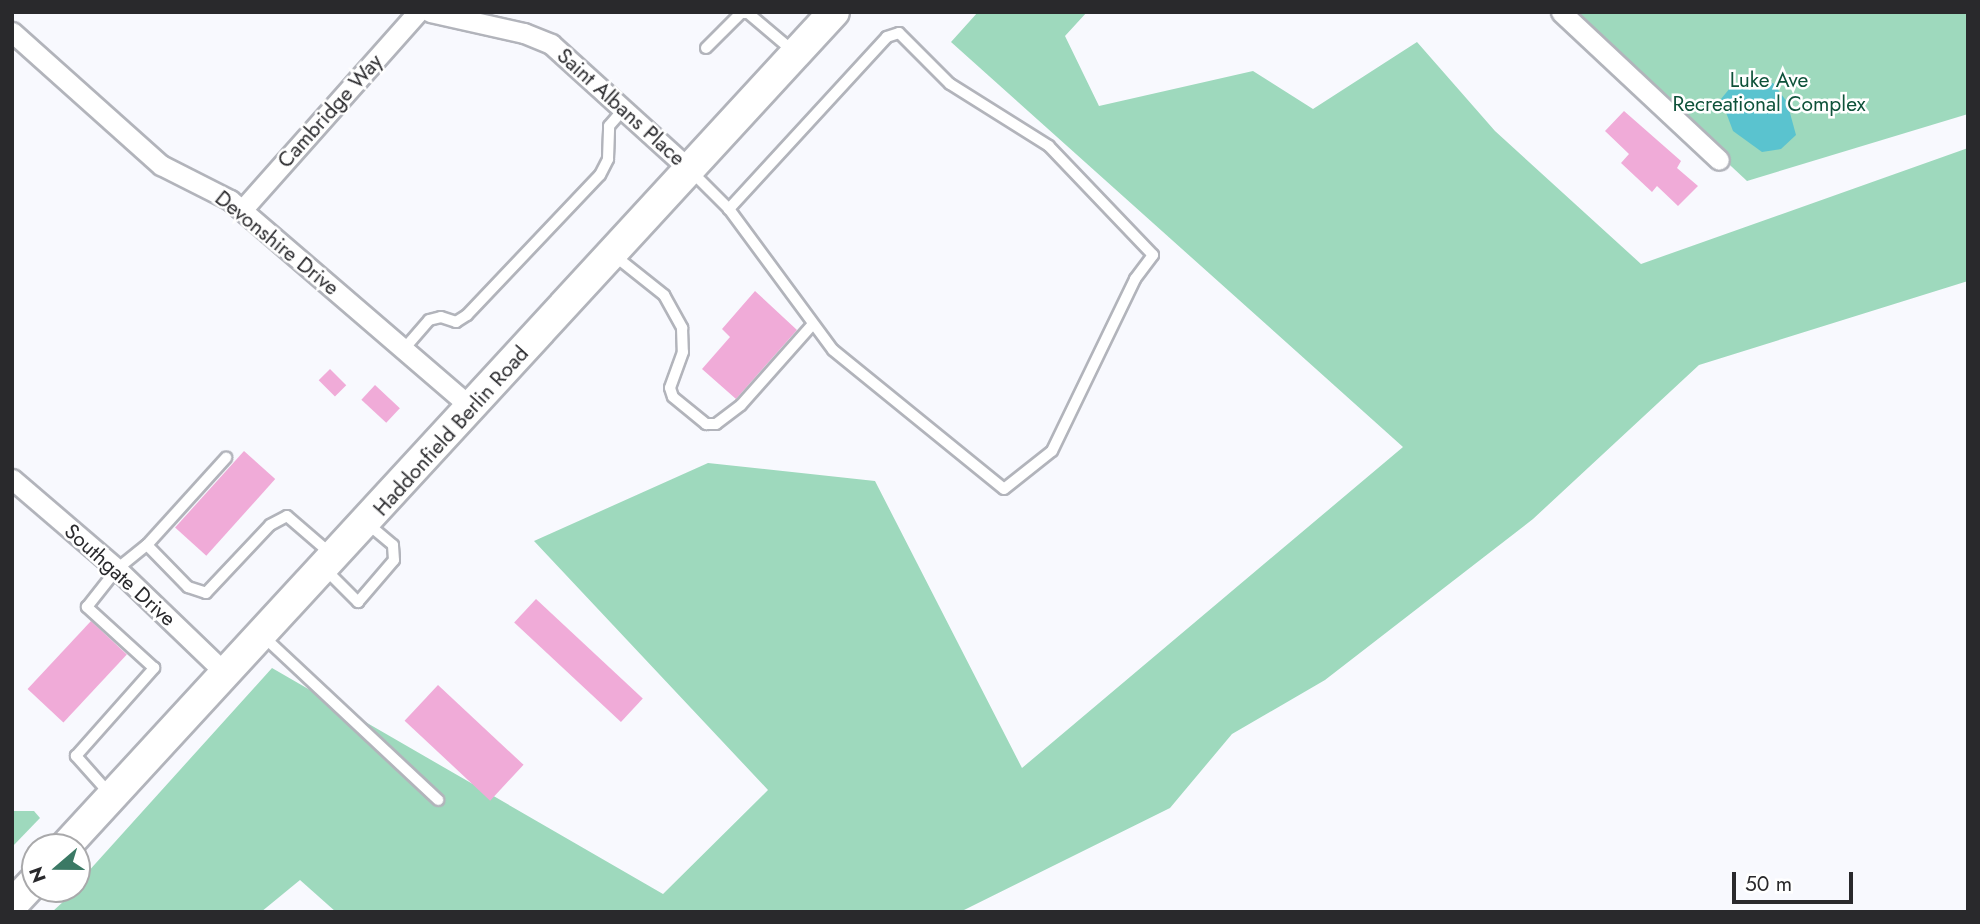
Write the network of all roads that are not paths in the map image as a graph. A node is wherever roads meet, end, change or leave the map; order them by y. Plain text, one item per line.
1 (418, 12) edge
2 (430, 12) edge
3 (834, 12) edge
4 (1562, 12) edge
5 (12, 32) edge
6 (706, 48) dead end
7 (796, 54) junction
8 (625, 108) junction
9 (1719, 160) dead end
10 (689, 169) junction
11 (729, 209) junction
12 (242, 210) junction
13 (612, 254) junction
14 (813, 324) junction
15 (404, 349) junction
16 (472, 408) junction
17 (226, 458) dead end
18 (12, 479) edge
19 (367, 523) junction
20 (147, 545) junction
21 (329, 563) junction
22 (117, 569) junction
23 (263, 636) junction
24 (226, 673) junction
25 (112, 796) junction
26 (438, 800) dead end
27 (78, 833) edge

1 - 12 street, Cambridge Way
2 - 8 street, Saint Albans Place
3 - 7 main road, Haddonfield Berlin Road
4 - 9 street
5 - 12 street, Devonshire Drive
6 - 7 lane
7 - 10 main road, Haddonfield Berlin Road
8 - 10 street, Saint Albans Place
8 - 15 lane
10 - 11 lane
10 - 13 main road, Haddonfield Berlin Road
11 - 14 lane
11 - 14 lane
12 - 15 street, Devonshire Drive
13 - 14 lane
13 - 16 main road, Haddonfield Berlin Road
15 - 16 street, Devonshire Drive
16 - 19 main road, Haddonfield Berlin Road
17 - 20 lane
18 - 22 street, Southgate Drive
19 - 21 main road, Haddonfield Berlin Road
19 - 21 lane
20 - 21 lane
20 - 22 lane
21 - 23 main road, Haddonfield Berlin Road
22 - 24 street, Southgate Drive
22 - 25 lane
23 - 24 main road, Haddonfield Berlin Road
23 - 26 lane
24 - 25 main road, Haddonfield Berlin Road
25 - 27 main road, Haddonfield Berlin Road

